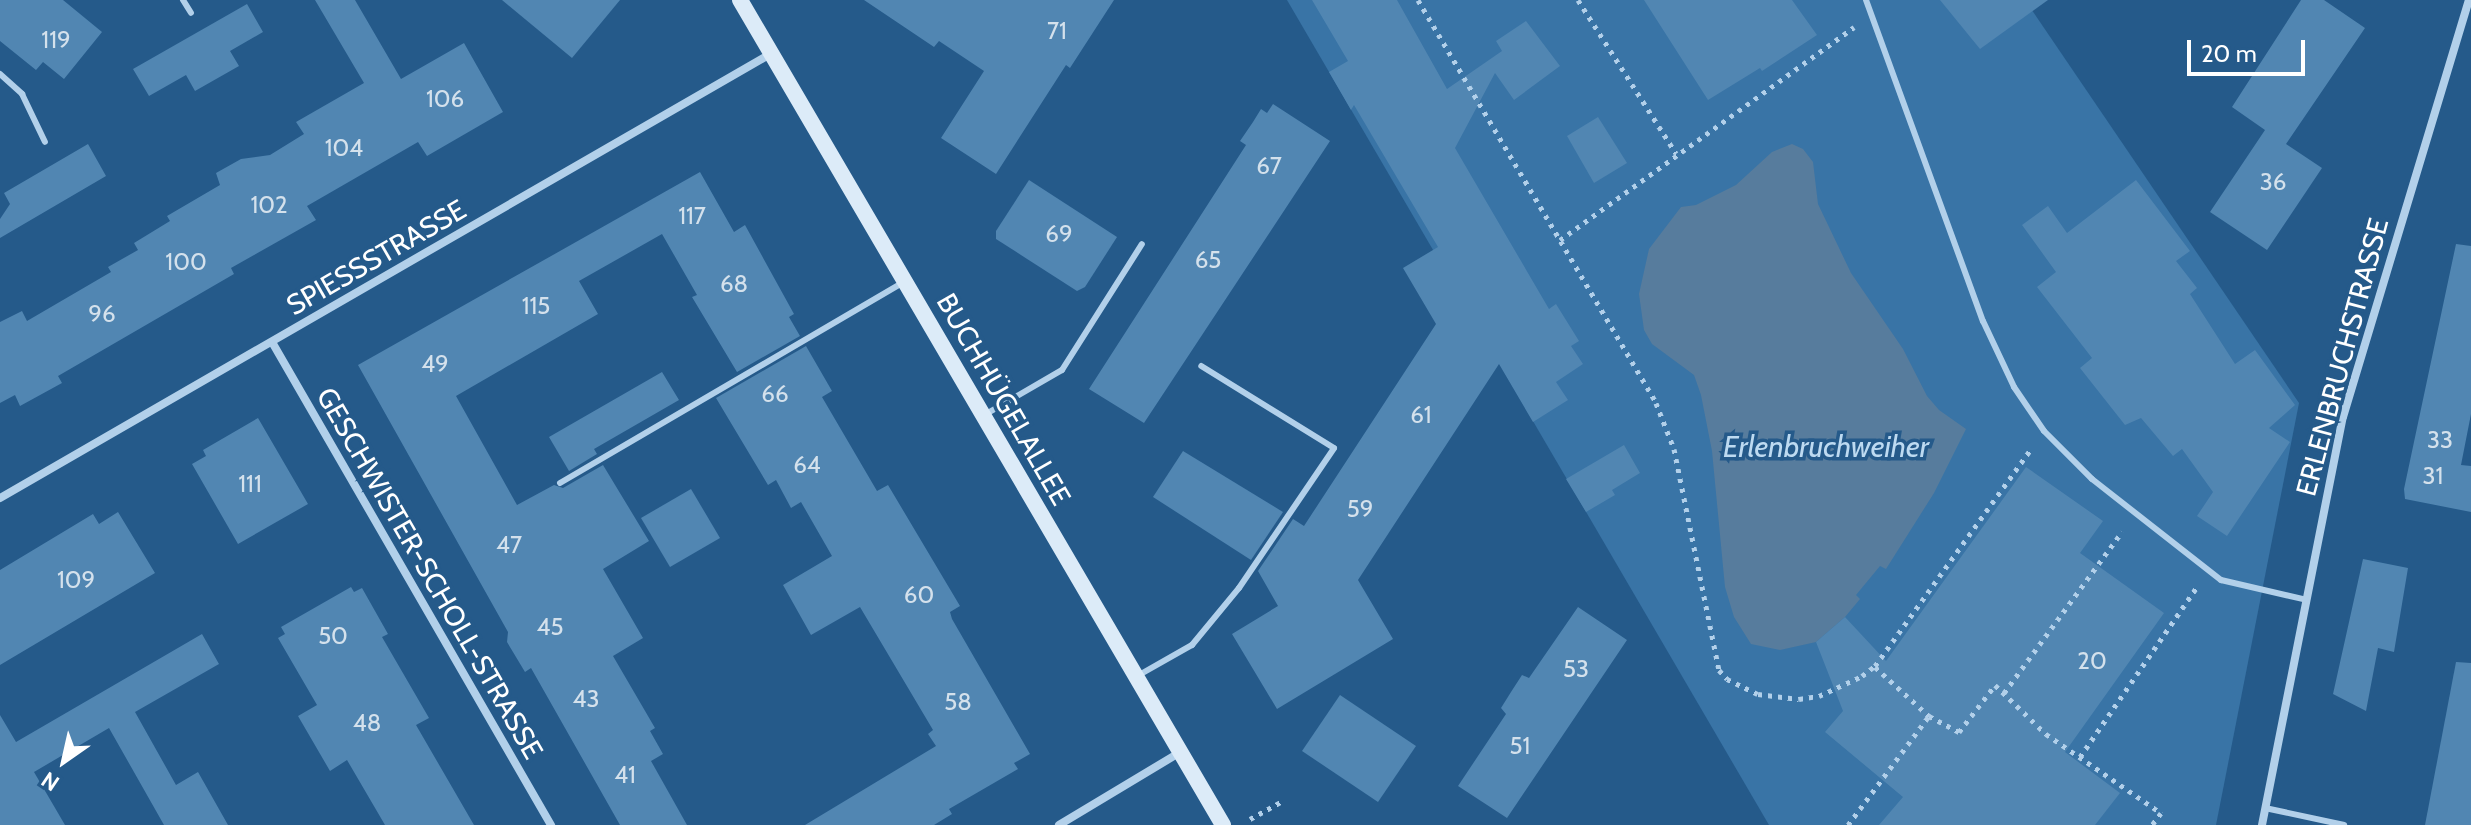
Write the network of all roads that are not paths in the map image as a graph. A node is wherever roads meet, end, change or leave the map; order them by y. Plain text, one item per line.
1 (183, 0) edge
2 (740, 0) edge
3 (1866, 0) edge
4 (2469, 0) edge
5 (191, 13) dead end
6 (772, 53) junction
7 (0, 74) edge
8 (45, 142) dead end
9 (1142, 244) dead end
10 (905, 281) junction
11 (272, 342) junction
12 (1201, 366) dead end
13 (983, 415) junction
14 (560, 483) dead end
15 (0, 498) edge
16 (2307, 600) junction
17 (1135, 677) junction
18 (1179, 753) junction
19 (2265, 808) junction
20 (551, 825) edge
21 (1059, 825) edge
22 (1223, 825) edge
23 (2262, 825) edge
24 (2344, 825) edge

1 - 5 lane
2 - 6 street, BUCHHÜGELALLEE
3 - 16 lane
4 - 16 street, ERLENBRUCHSTRASSE
6 - 10 street, BUCHHÜGELALLEE
6 - 11 street, SPIESSSTRASSE
7 - 8 lane
9 - 13 lane
10 - 13 street, BUCHHÜGELALLEE
10 - 14 lane
11 - 15 street, SPIESSSTRASSE
11 - 20 street, GESCHWISTER-SCHOLL-STRASSE
12 - 17 lane
13 - 17 street, BUCHHÜGELALLEE
16 - 19 street, ERLENBRUCHSTRASSE
17 - 18 street, BUCHHÜGELALLEE
18 - 21 street
18 - 22 street, BUCHHÜGELALLEE
19 - 23 street, ERLENBRUCHSTRASSE
19 - 24 lane

